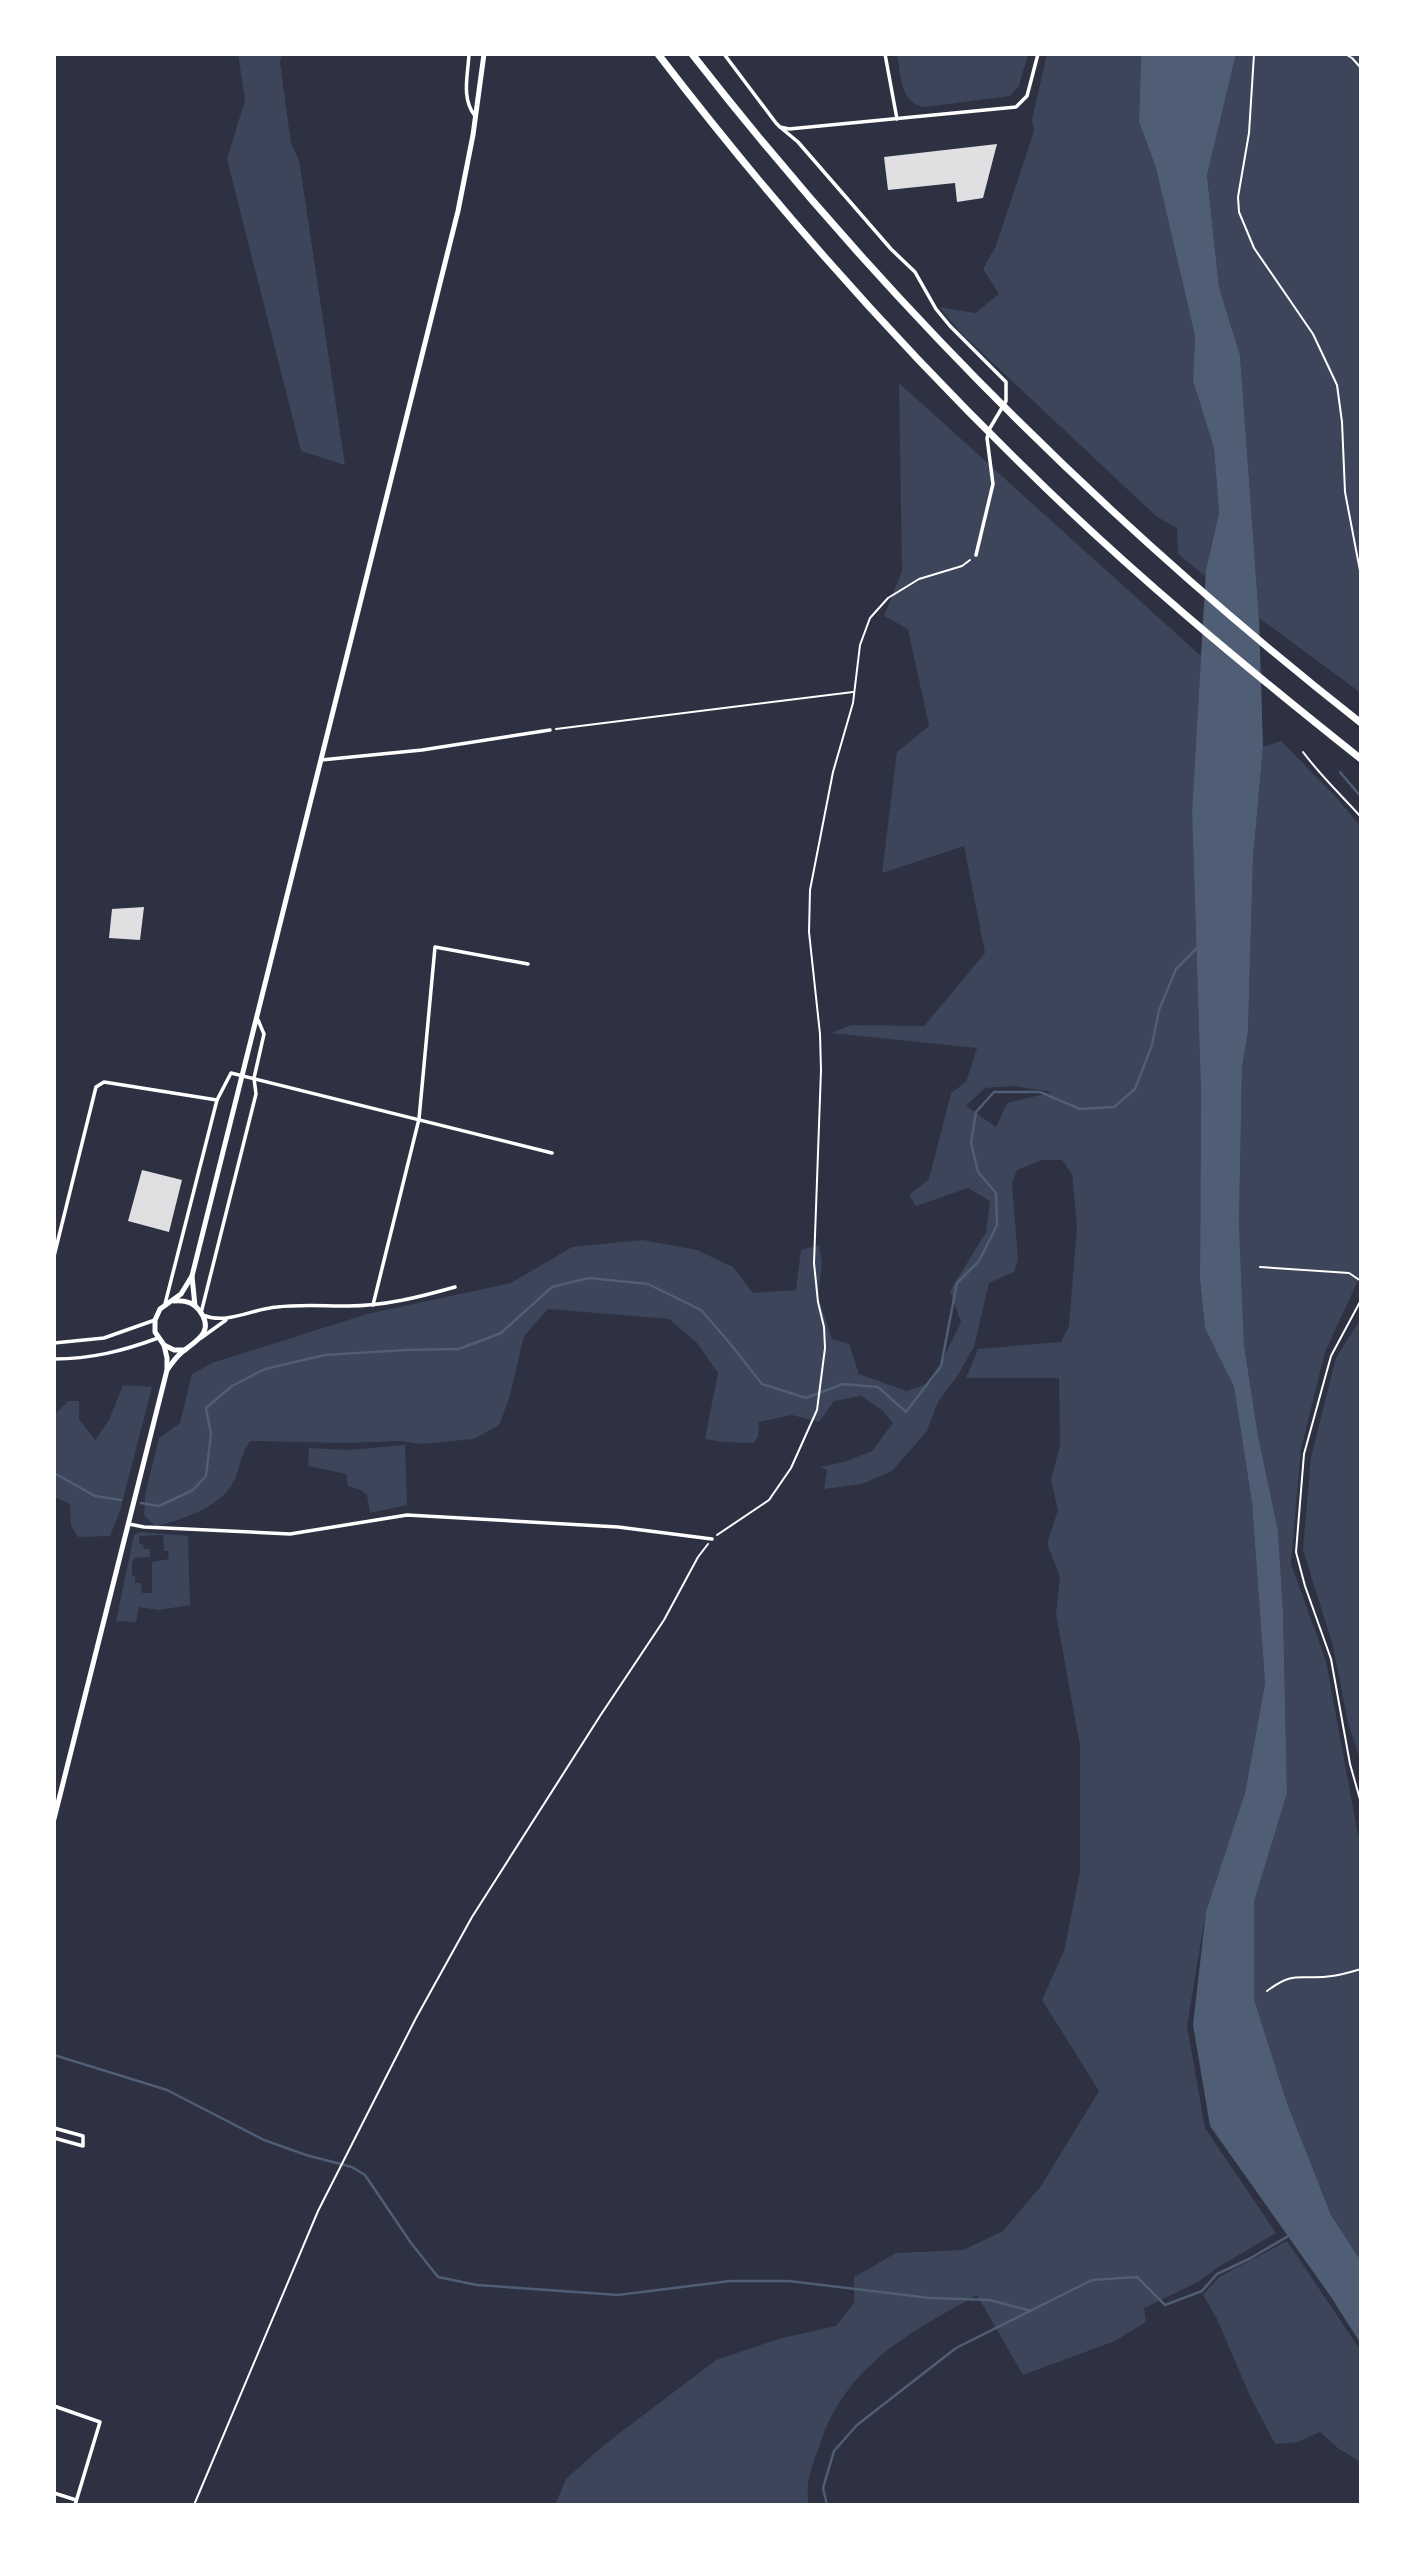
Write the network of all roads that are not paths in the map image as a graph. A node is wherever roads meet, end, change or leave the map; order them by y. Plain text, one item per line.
1 (470, 54) edge
2 (484, 54) edge
3 (658, 54) edge
4 (692, 54) edge
5 (724, 54) edge
6 (885, 54) edge
7 (1038, 54) edge
8 (476, 118) junction
9 (897, 119) junction
10 (780, 127) junction
11 (976, 555) road end
12 (1361, 723) edge
13 (550, 730) road end
14 (1361, 759) edge
15 (321, 760) junction
16 (528, 964) dead end
17 (257, 1019) junction
18 (242, 1075) junction
19 (254, 1078) junction
20 (217, 1100) junction
21 (419, 1119) junction
22 (552, 1153) dead end
23 (54, 1256) edge
24 (192, 1276) junction
25 (455, 1287) dead end
26 (173, 1301) junction
27 (165, 1305) junction
28 (373, 1305) junction
29 (195, 1306) junction
30 (202, 1314) junction
31 (228, 1319) junction
32 (155, 1320) junction
33 (158, 1338) junction
34 (200, 1340) junction
35 (54, 1343) edge
36 (164, 1345) junction
37 (185, 1350) junction
38 (54, 1359) edge
39 (167, 1370) junction
40 (130, 1524) junction
41 (712, 1539) road end
42 (54, 1819) edge
43 (54, 2127) edge
44 (54, 2138) edge
45 (54, 2406) edge
46 (54, 2493) edge
47 (76, 2503) edge

1 - 8 street
2 - 8 main road
3 - 14 highway
4 - 12 highway
5 - 10 street
6 - 9 street
7 - 9 street
8 - 15 main road
9 - 10 street
10 - 11 street
13 - 15 street
15 - 17 main road
16 - 21 street
17 - 18 main road
17 - 19 street
18 - 19 street
18 - 20 street
18 - 24 main road
19 - 21 street
19 - 30 street
20 - 23 street
20 - 27 street
21 - 22 street
21 - 28 street
24 - 26 main road
24 - 29 main road
25 - 28 street
26 - 27 main road
26 - 29 main road
27 - 32 main road
28 - 31 street
29 - 30 main road
30 - 31 street
30 - 34 main road
31 - 34 street
32 - 33 main road
32 - 35 street
33 - 36 main road
33 - 38 street
34 - 37 main road
36 - 37 main road
36 - 39 main road
37 - 39 main road
39 - 40 main road
40 - 41 street
40 - 42 main road
43 - 44 street
45 - 47 street
46 - 47 street

